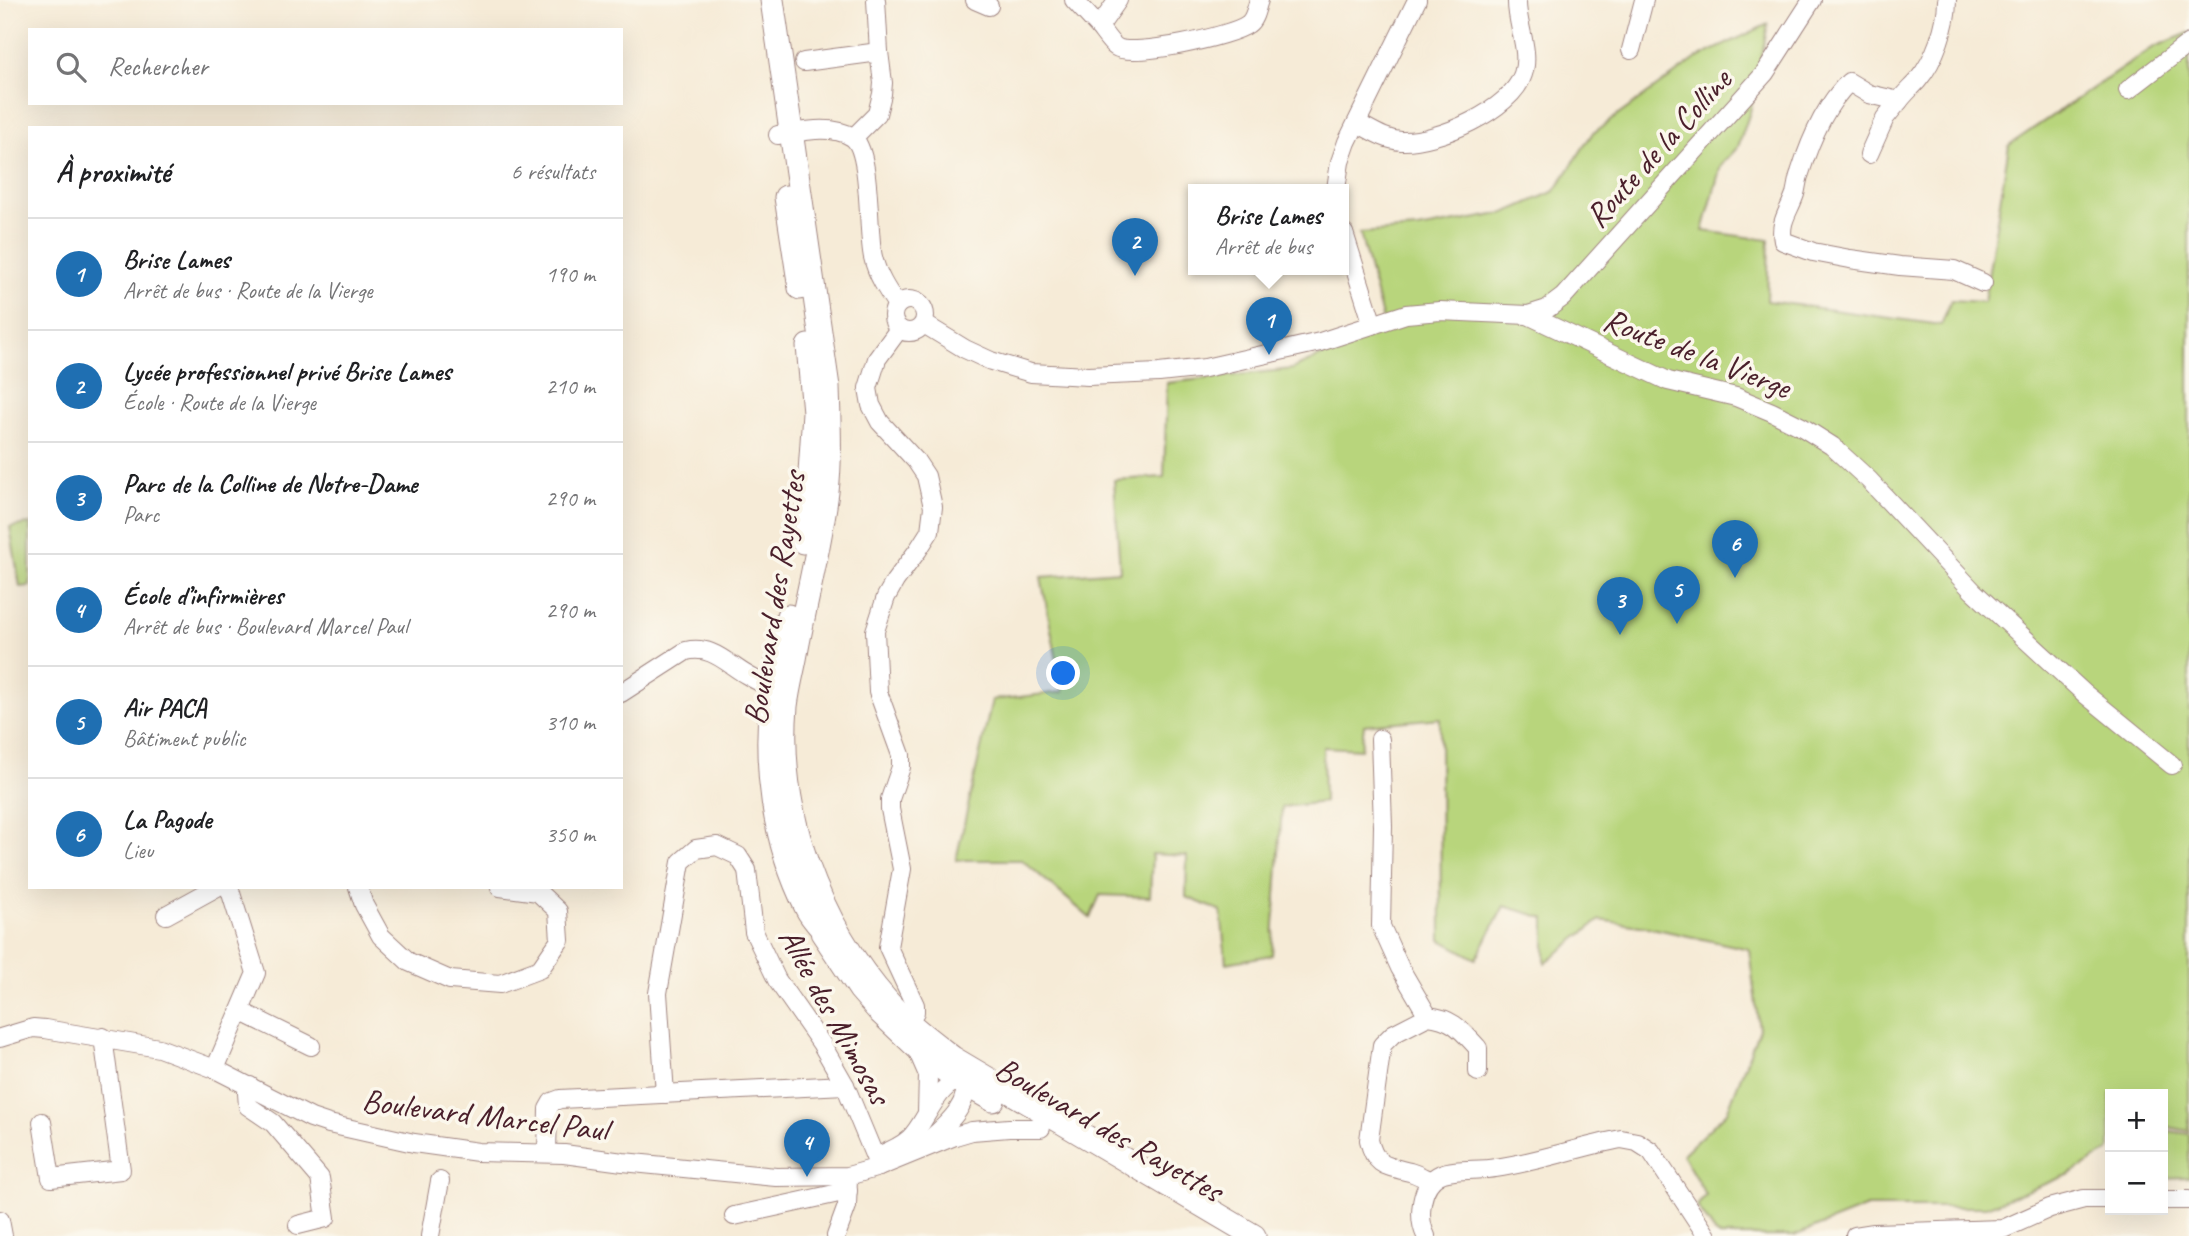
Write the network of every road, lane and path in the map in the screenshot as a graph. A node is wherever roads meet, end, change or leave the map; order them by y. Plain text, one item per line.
1 (757, 0) edge
2 (772, 0) edge
3 (876, 0) edge
4 (1074, 0) edge
5 (1118, 0) edge
6 (1259, 0) edge
7 (1417, 0) edge
8 (1517, 0) edge
9 (1644, 0) edge
10 (1812, 0) edge
11 (1947, 0) edge
12 (1099, 27) junction
13 (2189, 43) edge
14 (1630, 50) dead end
15 (879, 52) junction
16 (804, 62) dead end
17 (2128, 90) dead end
18 (1899, 101) junction
19 (1357, 123) junction
20 (785, 134) junction
21 (854, 137) junction
22 (1869, 154) dead end
23 (1337, 184) edge
24 (1349, 249) edge
25 (1983, 283) dead end
26 (897, 305) junction
27 (1528, 315) junction
28 (924, 324) junction
29 (1373, 325) junction
30 (899, 329) junction
31 (780, 690) junction
32 (623, 692) edge
33 (1380, 739) dead end
34 (2172, 765) dead end
35 (212, 889) edge
36 (230, 889) edge
37 (359, 889) edge
38 (515, 889) edge
39 (808, 913) junction
40 (166, 915) dead end
41 (240, 1011) junction
42 (1428, 1016) junction
43 (908, 1021) junction
44 (103, 1037) junction
45 (0, 1038) edge
46 (311, 1046) dead end
47 (215, 1069) junction
48 (1478, 1072) dead end
49 (963, 1077) junction
50 (845, 1085) junction
51 (250, 1086) junction
52 (665, 1094) junction
53 (926, 1116) junction
54 (1039, 1118) junction
55 (42, 1122) dead end
56 (918, 1151) junction
57 (547, 1153) junction
58 (877, 1162) junction
59 (849, 1178) junction
60 (440, 1181) dead end
61 (1431, 1181) junction
62 (2105, 1199) edge
63 (2168, 1200) edge
64 (2189, 1200) edge
65 (734, 1216) dead end
66 (0, 1220) edge
67 (298, 1225) dead end
68 (3, 1236) edge
69 (430, 1236) edge
70 (836, 1236) edge
71 (1227, 1236) edge
72 (1254, 1236) edge
73 (1426, 1236) edge
74 (1707, 1236) edge
75 (1855, 1236) edge

1 - 20 main road, Boulevard des Rayettes
2 - 20 main road, Boulevard des Rayettes
3 - 15 street
4 - 12 street
5 - 12 street
6 - 12 street
7 - 19 street
8 - 19 street
9 - 14 street
10 - 27 street, Route de la Colline
11 - 18 street
13 - 17 street
15 - 16 street
15 - 21 street
18 - 22 street
18 - 25 street
19 - 23 street
20 - 21 street
20 - 31 main road, Boulevard des Rayettes
21 - 26 street
24 - 29 street
26 - 28 street
26 - 30 street
27 - 29 street, Route de la Vierge
27 - 34 street, Route de la Vierge
28 - 29 street, Route de la Vierge
28 - 30 street
30 - 43 street
31 - 32 street
31 - 39 main road, Boulevard des Rayettes
31 - 43 main road, Boulevard des Rayettes
33 - 42 street
35 - 40 street
36 - 41 street
37 - 38 street
39 - 49 main road, Boulevard des Rayettes
39 - 53 street
41 - 46 street
41 - 47 street
42 - 48 street
42 - 61 street
43 - 49 main road, Boulevard des Rayettes
44 - 45 street, Boulevard Marcel Paul
44 - 47 street, Boulevard Marcel Paul
44 - 55 street
47 - 51 street, Boulevard Marcel Paul
49 - 53 street, Boulevard Marcel Paul
49 - 54 main road, Boulevard des Rayettes
49 - 56 street, Boulevard Marcel Paul
50 - 52 street
50 - 52 street, Allée des Mimosas
50 - 58 street, Allée des Mimosas
51 - 57 street, Boulevard Marcel Paul
51 - 67 street
52 - 57 street
53 - 58 street, Boulevard Marcel Paul
54 - 56 street, Boulevard Marcel Paul
54 - 71 main road, Boulevard des Rayettes
54 - 72 main road, Boulevard des Rayettes
56 - 58 street, Boulevard Marcel Paul
57 - 59 street, Boulevard Marcel Paul
58 - 59 street, Boulevard Marcel Paul
59 - 65 street
59 - 70 street
60 - 69 street
61 - 73 street
61 - 74 street
62 - 75 street
63 - 64 street
66 - 68 street

